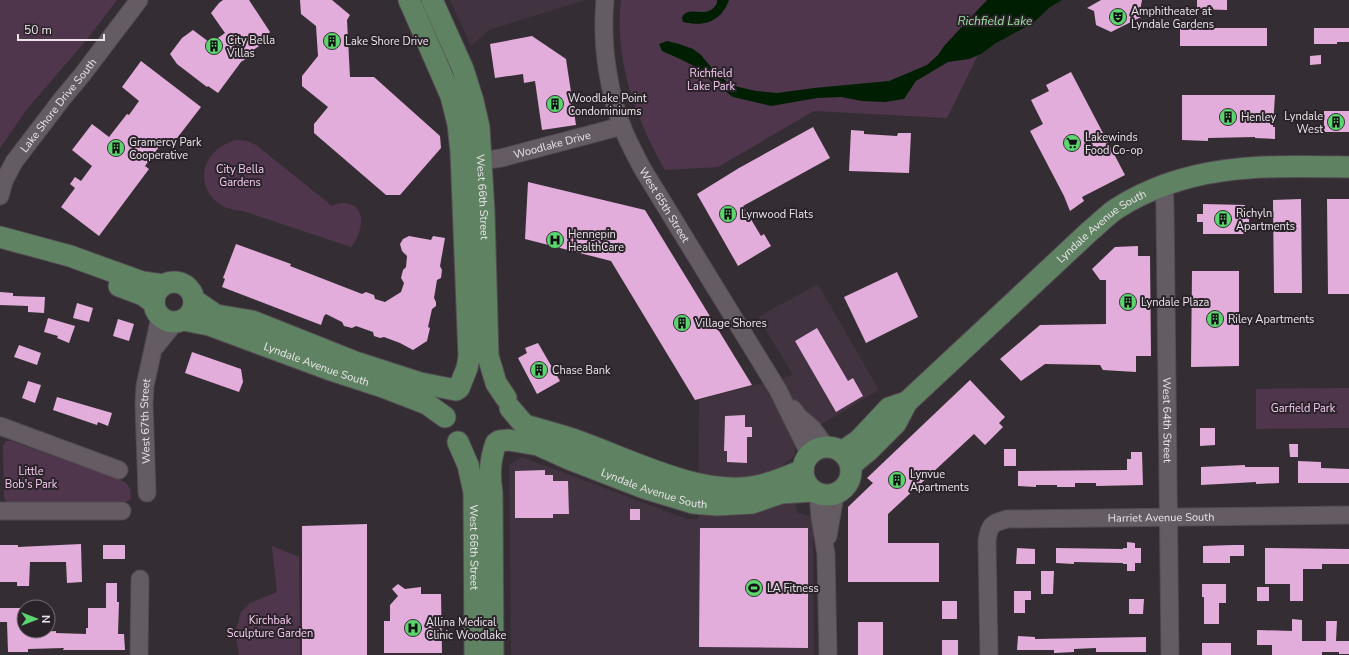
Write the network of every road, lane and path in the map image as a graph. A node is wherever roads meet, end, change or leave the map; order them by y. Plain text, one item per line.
1 (139, 0) edge
2 (409, 0) edge
3 (432, 0) edge
4 (605, 0) edge
5 (622, 126) junction
6 (481, 160) junction
7 (1349, 167) edge
8 (1164, 185) junction
9 (0, 196) edge
10 (0, 238) edge
11 (0, 249) edge
12 (163, 285) junction
13 (194, 300) junction
14 (168, 315) junction
15 (282, 353) junction
16 (338, 356) junction
17 (458, 389) junction
18 (508, 403) junction
19 (445, 417) junction
20 (0, 426) edge
21 (458, 442) junction
22 (498, 442) junction
23 (826, 458) junction
24 (119, 470) dead end
25 (147, 493) dead end
26 (822, 493) junction
27 (0, 511) edge
28 (122, 511) dead end
29 (1349, 515) edge
30 (1169, 517) junction
31 (140, 579) dead end
32 (139, 655) edge
33 (476, 655) edge
34 (493, 655) edge
35 (828, 655) edge
36 (989, 655) edge
37 (1170, 655) edge

1 - 9 street, Lake Shore Drive South
2 - 17 main road, West 66th Street
3 - 6 main road, West 66th Street
4 - 5 street, West 65th Street
5 - 6 street, Woodlake Drive
5 - 23 street, West 65th Street
6 - 18 main road, West 66th Street
7 - 8 main road, Lyndale Avenue South
8 - 23 main road, Lyndale Avenue South
8 - 30 street, West 64th Street
10 - 12 main road, Lyndale Avenue South
11 - 14 main road, Lyndale Avenue South
12 - 13 main road, Lyndale Avenue South
12 - 14 main road
13 - 14 main road
13 - 16 main road, Lyndale Avenue South
14 - 15 main road, Lyndale Avenue South
14 - 25 street, West 67th Street
15 - 16 main road
15 - 19 main road, Lyndale Avenue South
16 - 17 main road, Lyndale Avenue South
17 - 18 main road
17 - 19 main road
18 - 22 main road
18 - 23 main road, Lyndale Avenue South
19 - 21 main road
20 - 24 street
21 - 22 main road
21 - 33 main road, West 66th Street
22 - 26 main road, Lyndale Avenue South
22 - 34 main road, West 66th Street
23 - 26 main road
23 - 26 main road
26 - 35 street
27 - 28 street
29 - 30 street, Harriet Avenue South
30 - 36 street, Harriet Avenue South
30 - 37 street, West 64th Street
31 - 32 street

